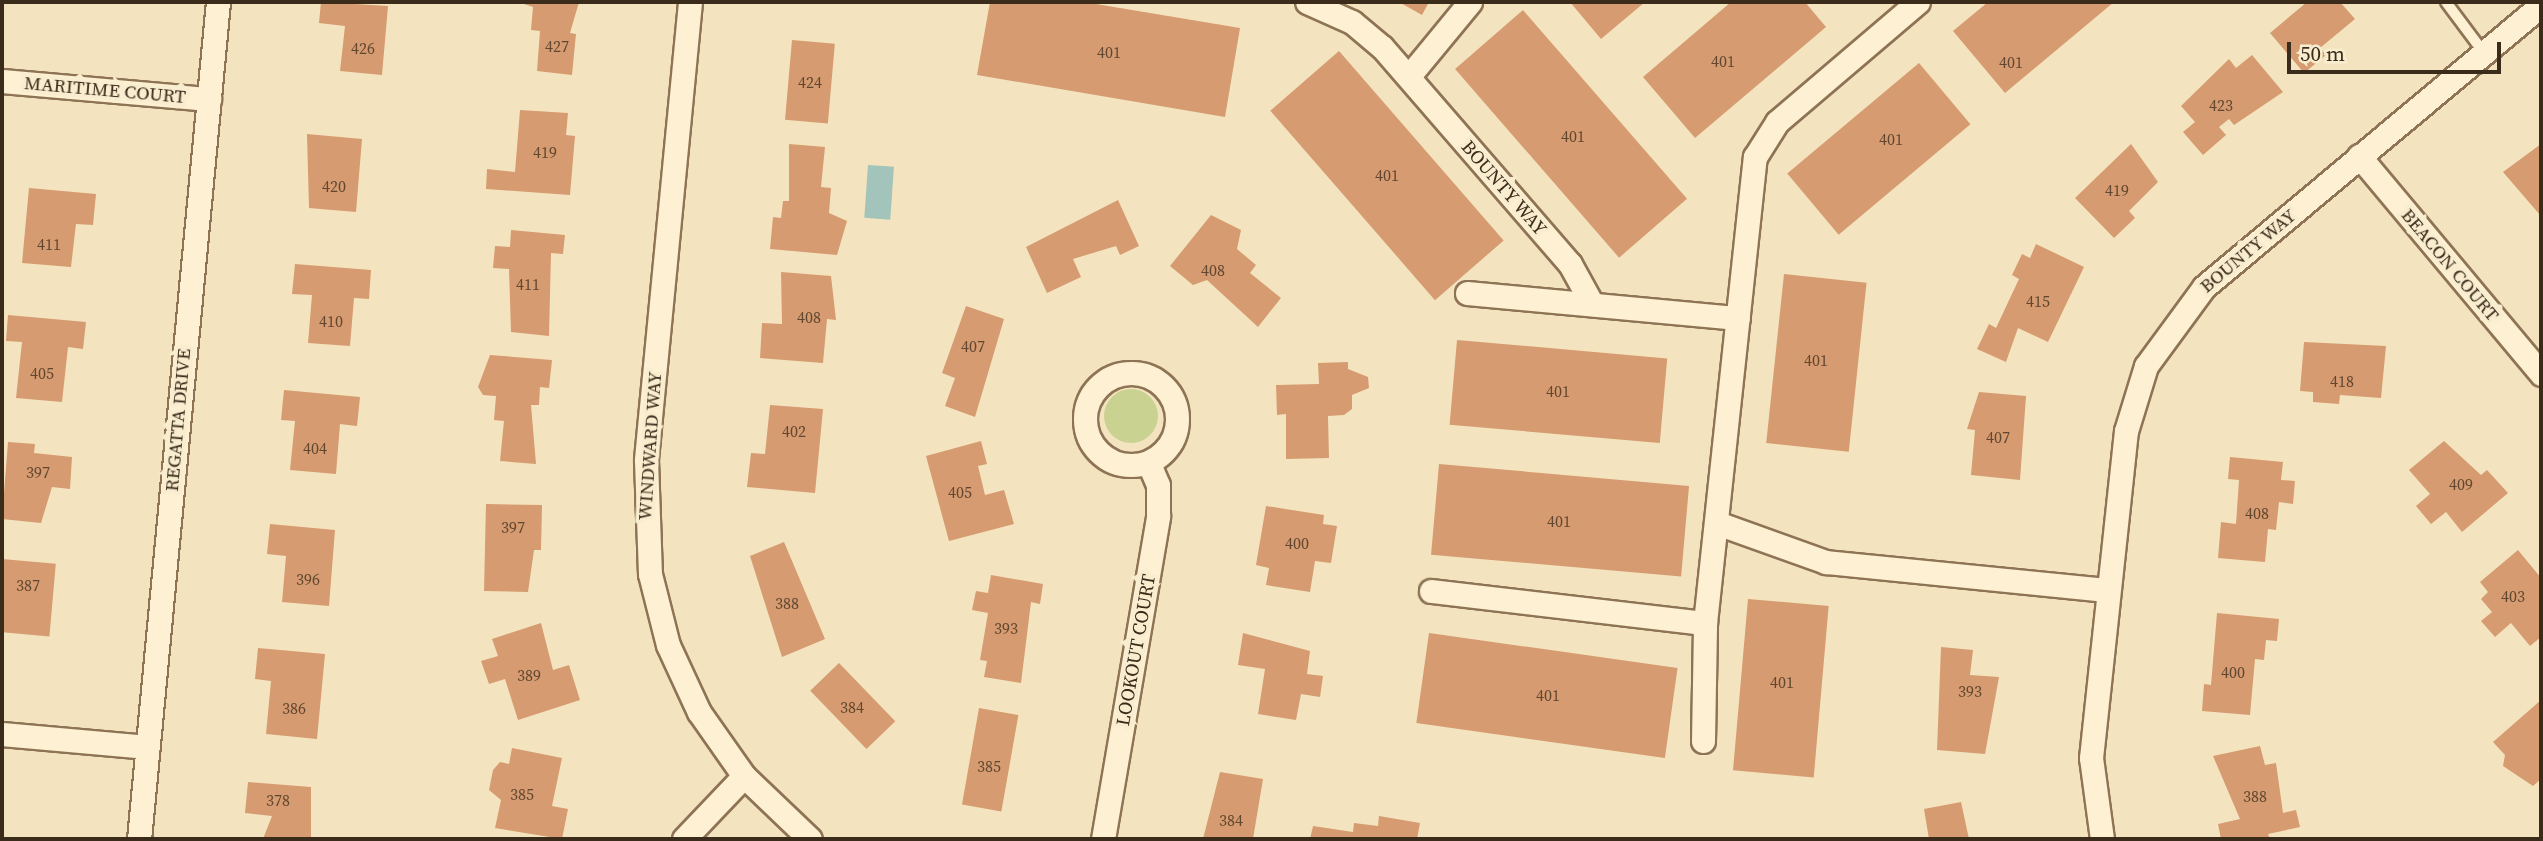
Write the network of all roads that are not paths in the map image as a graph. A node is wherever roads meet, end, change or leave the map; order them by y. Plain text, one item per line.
1 (218, 2) edge
2 (690, 2) edge
3 (1307, 2) edge
4 (1470, 2) edge
5 (1918, 2) edge
6 (2446, 2) edge
7 (2541, 5) edge
8 (2484, 53) junction
9 (1409, 76) junction
10 (2, 81) edge
11 (209, 99) junction
12 (2359, 156) junction
13 (1468, 293) dead end
14 (1592, 304) junction
15 (1738, 318) junction
16 (2541, 374) edge
17 (1148, 462) junction
18 (1717, 523) junction
19 (2108, 590) junction
20 (1431, 591) dead end
21 (1705, 623) junction
22 (2, 734) edge
23 (1703, 741) dead end
24 (147, 747) junction
25 (744, 776) junction
26 (139, 839) edge
27 (684, 839) edge
28 (810, 839) edge
29 (1103, 839) edge
30 (2102, 839) edge

1 - 11 street, REGATTA DRIVE
2 - 25 street, WINDWARD WAY
3 - 9 street, BOUNTY WAY
4 - 9 street
5 - 15 street
6 - 8 lane
7 - 8 street, BOUNTY WAY
8 - 12 street, BOUNTY WAY
9 - 14 street, BOUNTY WAY
10 - 11 street, MARITIME COURT
11 - 24 street, REGATTA DRIVE
12 - 16 street, BEACON COURT
12 - 19 street, BOUNTY WAY
13 - 14 street
14 - 15 street
15 - 18 street
17 - 17 street
17 - 29 street, LOOKOUT COURT
18 - 19 street
18 - 21 street
19 - 30 street, BOUNTY WAY
20 - 21 street
21 - 23 street
22 - 24 street
24 - 26 street, REGATTA DRIVE
25 - 27 street
25 - 28 street, WINDWARD WAY

